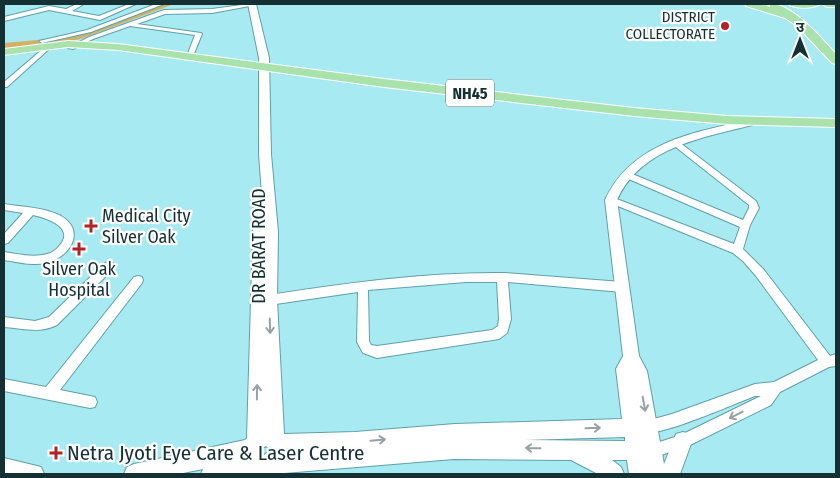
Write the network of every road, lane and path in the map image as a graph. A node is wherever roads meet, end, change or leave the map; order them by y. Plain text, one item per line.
1 (32, 4) edge
2 (81, 4) edge
3 (133, 4) edge
4 (161, 4) edge
5 (252, 4) edge
6 (750, 4) edge
7 (772, 4) edge
8 (793, 4) edge
9 (815, 4) edge
10 (827, 4) edge
11 (836, 4) edge
12 (67, 11) junction
13 (100, 18) junction
14 (4, 19) edge
15 (128, 24) junction
16 (801, 24) junction
17 (66, 36) junction
18 (44, 45) junction
19 (77, 45) junction
20 (4, 52) edge
21 (836, 53) edge
22 (4, 56) edge
23 (190, 56) junction
24 (214, 60) junction
25 (836, 61) edge
26 (260, 63) junction
27 (4, 85) edge
28 (749, 122) junction
29 (836, 123) edge
30 (836, 128) edge
31 (675, 142) junction
32 (627, 175) junction
33 (611, 200) junction
34 (4, 207) edge
35 (30, 212) junction
36 (745, 224) junction
37 (4, 240) edge
38 (737, 250) junction
39 (4, 256) edge
40 (109, 266) dead end
41 (502, 278) junction
42 (138, 280) dead end
43 (363, 286) junction
44 (622, 287) junction
45 (269, 300) junction
46 (4, 322) edge
47 (832, 361) edge
48 (4, 385) edge
49 (775, 388) junction
50 (49, 394) junction
51 (90, 402) dead end
52 (640, 427) junction
53 (683, 442) junction
54 (572, 450) junction
55 (644, 450) junction
56 (263, 455) edge
57 (4, 468) edge
58 (34, 474) edge
59 (134, 474) edge
60 (211, 474) edge
61 (614, 474) edge
62 (640, 474) edge
63 (656, 474) edge
64 (670, 474) edge

1 - 14 street
2 - 12 street
3 - 13 street
4 - 17 street
5 - 15 street
5 - 26 street, DR BARAT ROAD
6 - 16 highway
7 - 16 highway
7 - 21 highway
8 - 9 highway
10 - 11 highway
12 - 13 street
12 - 14 street
13 - 17 street
15 - 19 street
15 - 23 street
16 - 25 highway
17 - 18 street
17 - 19 street
18 - 19 highway, NH45
18 - 22 highway, NH45
18 - 27 street
19 - 20 highway, NH45
19 - 23 highway, NH45
19 - 24 highway, NH45
23 - 24 highway, NH45
24 - 26 highway, NH45
26 - 28 highway, NH45
26 - 45 street, DR BARAT ROAD
56 -> 26 street, DR BARAT ROAD
28 - 29 highway, NH45
28 - 30 highway, NH45
28 - 31 street
31 - 32 street
31 - 36 street
32 - 33 street
32 - 36 street
33 - 38 street
33 - 44 street
34 - 35 street
35 - 37 street
35 - 39 street
36 - 38 street
38 - 47 street
40 - 46 street
41 - 43 street
41 - 43 street
41 - 44 street
42 - 50 street
43 - 45 street
44 - 52 street
45 -> 56 street, DR BARAT ROAD
47 - 49 street
48 - 50 street
49 - 52 street
49 -> 53 street
50 - 51 street
52 - 55 street
56 -> 52 street
53 - 55 street
53 - 64 street
54 - 55 street
54 -> 56 street
54 - 61 street
55 - 62 street
55 - 63 street
56 - 59 street
56 - 60 street
57 - 58 street

